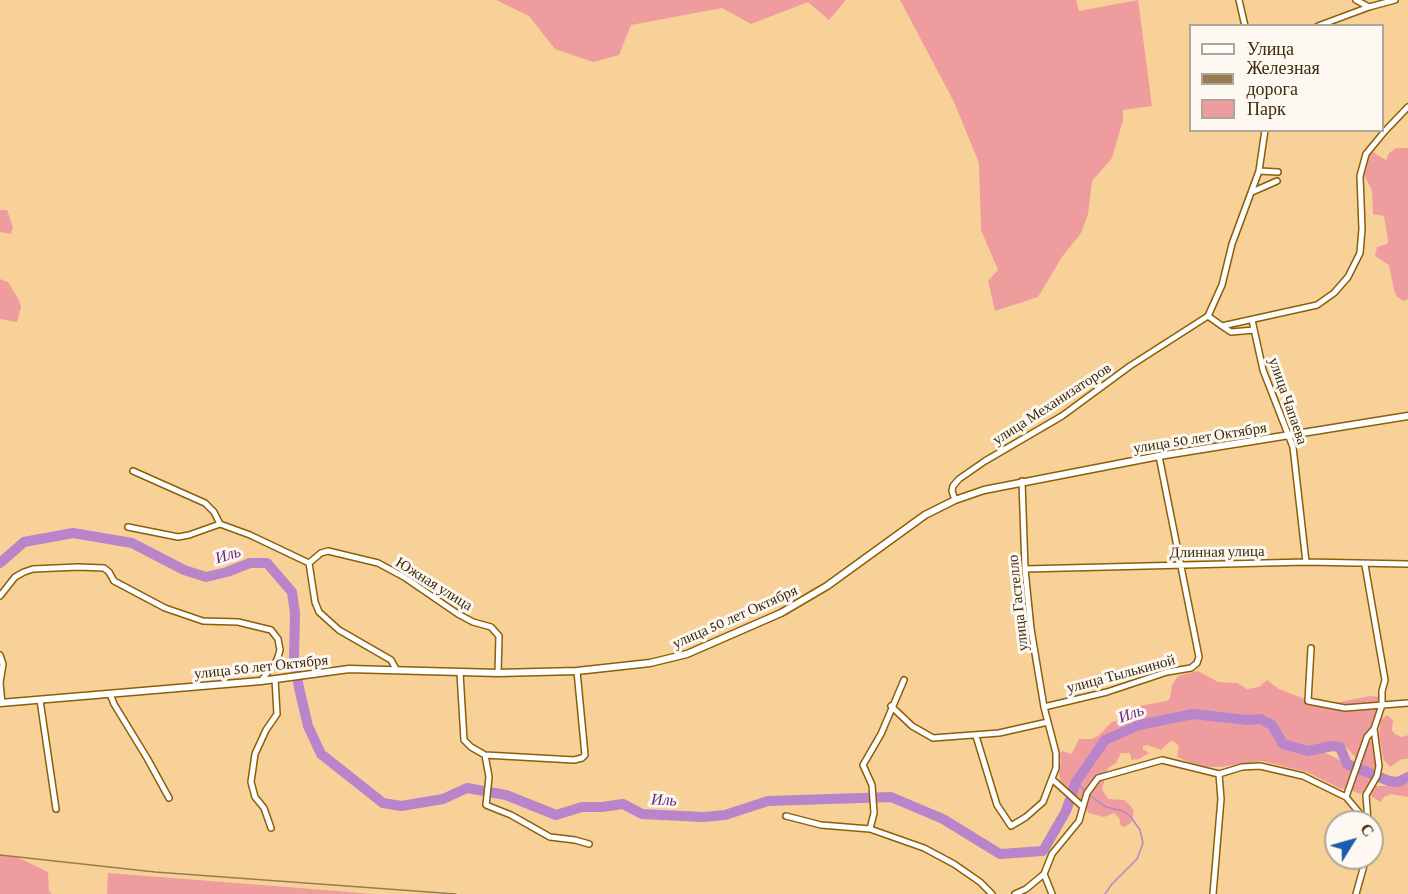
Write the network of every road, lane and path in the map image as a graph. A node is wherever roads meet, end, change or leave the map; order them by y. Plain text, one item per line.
1 (1239, 0) edge
2 (1356, 0) edge
3 (1395, 0) edge
4 (1369, 7) junction
5 (1245, 24) edge
6 (1323, 24) edge
7 (1408, 106) edge
8 (1384, 131) edge
9 (1265, 132) edge
10 (1383, 132) edge
11 (1259, 171) junction
12 (1278, 172) dead end
13 (1277, 181) dead end
14 (1252, 192) junction
15 (1208, 316) junction
16 (1252, 320) junction
17 (1222, 326) junction
18 (1254, 330) junction
19 (1408, 416) edge
20 (1288, 435) junction
21 (1160, 456) junction
22 (133, 471) dead end
23 (1022, 481) junction
24 (955, 500) junction
25 (220, 524) junction
26 (128, 527) dead end
27 (1306, 562) junction
28 (309, 563) junction
29 (1408, 564) edge
30 (1180, 565) junction
31 (1365, 565) junction
32 (1026, 569) junction
33 (0, 596) edge
34 (1311, 648) dead end
35 (0, 655) edge
36 (396, 669) junction
37 (577, 671) junction
38 (460, 673) junction
39 (498, 673) junction
40 (279, 679) junction
41 (904, 680) dead end
42 (261, 681) junction
43 (110, 694) junction
44 (40, 700) junction
45 (1, 703) edge
46 (1408, 703) edge
47 (1382, 705) junction
48 (891, 706) junction
49 (1044, 707) junction
50 (1048, 722) junction
51 (1374, 729) junction
52 (976, 736) junction
53 (485, 755) junction
54 (1219, 774) junction
55 (1053, 780) junction
56 (1346, 797) junction
57 (169, 798) dead end
58 (1082, 806) junction
59 (56, 810) dead end
60 (1357, 810) edge
61 (1367, 810) edge
62 (786, 816) dead end
63 (271, 828) dead end
64 (870, 829) junction
65 (589, 844) dead end
66 (1363, 870) edge
67 (1044, 874) junction
68 (992, 894) edge
69 (1015, 894) edge
70 (1052, 894) edge
71 (1213, 894) edge
72 (1356, 894) edge

1 - 5 street
2 - 4 street
3 - 4 street
4 - 6 street
7 - 8 street
9 - 11 street
10 - 16 street
11 - 12 street
11 - 14 street
13 - 14 street
14 - 15 street
15 - 17 street
15 - 24 street, улица Механизаторов
16 - 17 street
16 - 18 street, улица Чапаева
17 - 18 street
18 - 20 street, улица Чапаева
19 - 20 street, улица 50 лет Октября
20 - 21 street, улица 50 лет Октября
20 - 27 street, улица Чапаева
21 - 23 street, улица 50 лет Октября
21 - 30 street
22 - 25 street
23 - 24 street, улица 50 лет Октября
23 - 32 street, улица Гастелло
24 - 37 street, улица 50 лет Октября
25 - 26 street
25 - 28 street
27 - 30 street, Длинная улица
27 - 31 street, Длинная улица
28 - 36 street
28 - 39 street, Южная улица
29 - 31 street, Длинная улица
30 - 32 street, Длинная улица
30 - 49 street, улица Тылькиной
31 - 47 street
32 - 49 street, улица Гастелло
33 - 42 street
34 - 47 street
35 - 45 street
36 - 38 street, улица 50 лет Октября
36 - 40 street, улица 50 лет Октября
37 - 39 street, улица 50 лет Октября
37 - 53 street
38 - 39 street, улица 50 лет Октября
38 - 53 street
40 - 42 street, улица 50 лет Октября
40 - 63 street
41 - 48 street
42 - 43 street, улица 50 лет Октября
43 - 44 street, улица 50 лет Октября
43 - 57 street
44 - 45 street, улица 50 лет Октября
44 - 59 street
46 - 47 street
47 - 51 street
48 - 52 street
48 - 64 street
49 - 50 street, улица Гастелло
50 - 52 street
50 - 55 street, улица Гастелло
51 - 56 street
51 - 61 street
52 - 55 street, улица Гастелло
53 - 65 street
54 - 56 street
54 - 58 street
54 - 71 street
55 - 58 street
56 - 60 street
58 - 67 street
62 - 64 street
64 - 68 street
66 - 72 street
67 - 69 street
67 - 70 street

